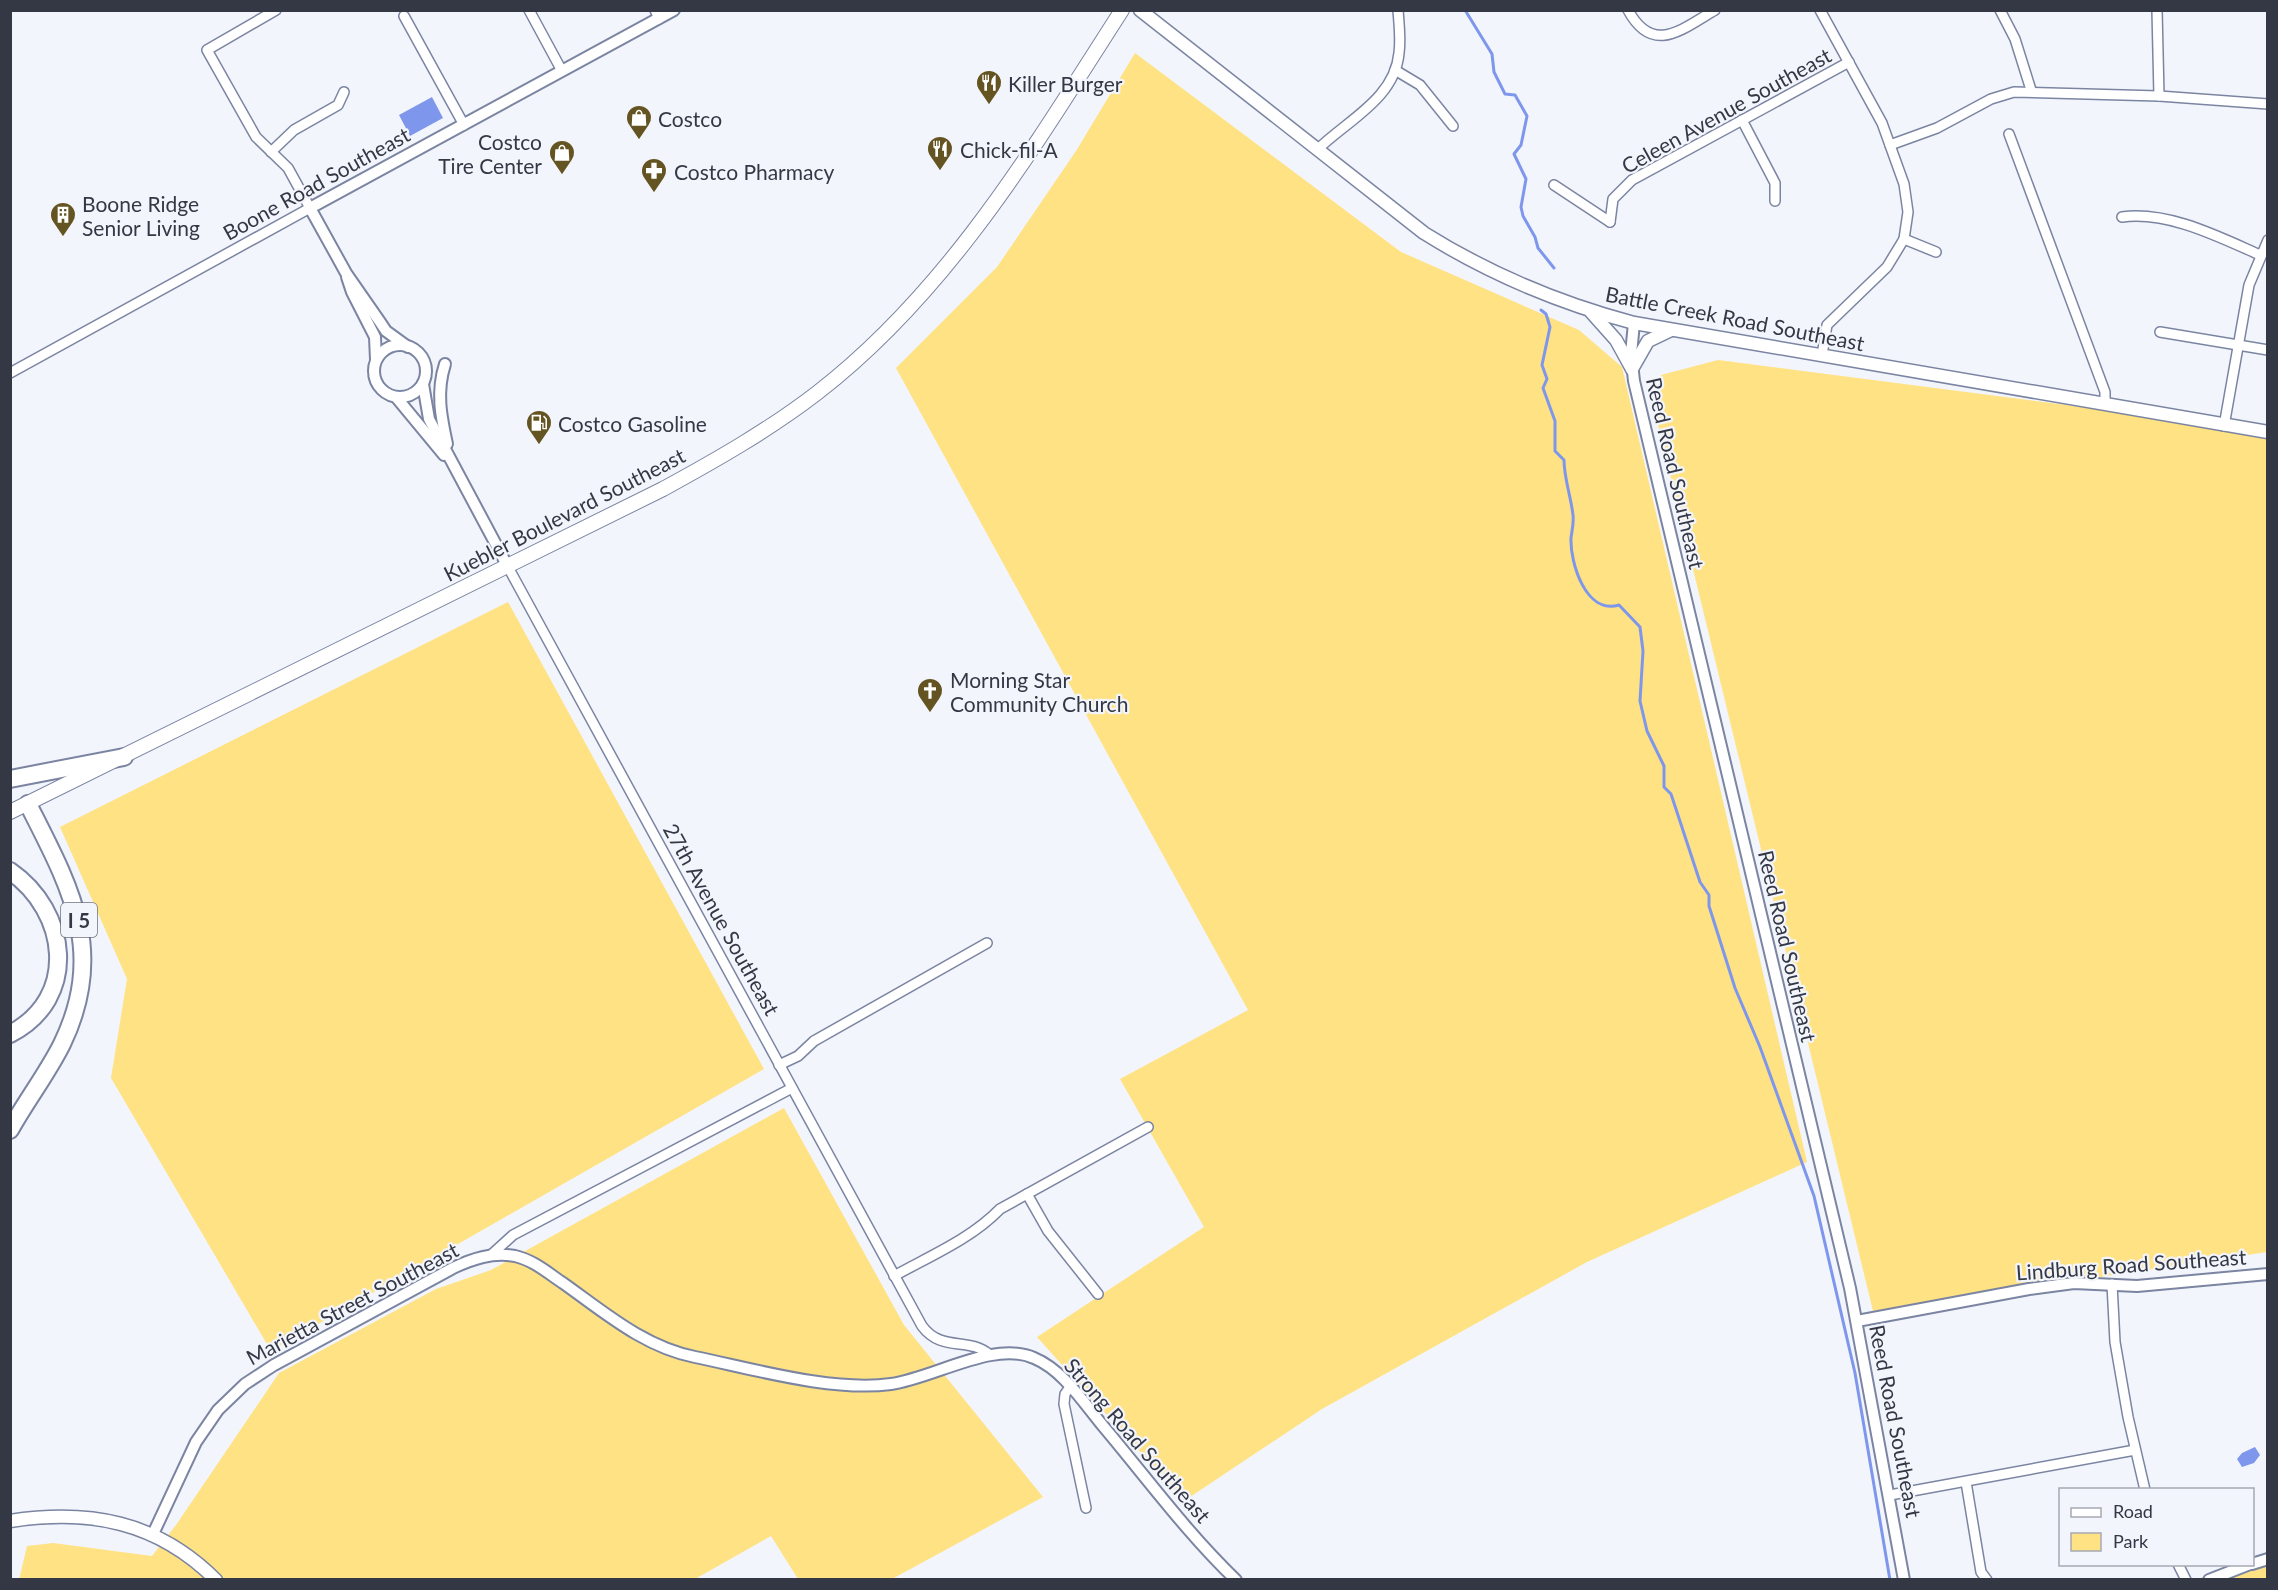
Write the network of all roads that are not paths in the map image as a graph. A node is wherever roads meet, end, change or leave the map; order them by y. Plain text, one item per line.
1 (276, 10) edge
2 (529, 10) edge
3 (674, 10) edge
4 (1122, 10) edge
5 (1140, 10) edge
6 (1398, 10) edge
7 (1628, 10) edge
8 (1715, 10) edge
9 (1820, 10) edge
10 (2000, 10) edge
11 (2157, 10) edge
12 (657, 15) edge
13 (404, 16) dead end
14 (1849, 62) junction
15 (1395, 70) junction
16 (562, 71) junction
17 (2031, 90) junction
18 (344, 92) dead end
19 (2159, 96) junction
20 (2268, 104) edge
21 (1742, 120) junction
22 (464, 124) junction
23 (1453, 126) dead end
24 (2009, 134) dead end
25 (1890, 145) junction
26 (1317, 150) junction
27 (271, 152) junction
28 (1554, 185) dead end
29 (1775, 201) dead end
30 (310, 208) junction
31 (2122, 217) dead end
32 (1904, 238) junction
33 (2268, 240) edge
34 (1936, 252) dead end
35 (2260, 255) junction
36 (346, 273) junction
37 (1589, 310) junction
38 (1634, 323) junction
39 (1672, 329) junction
40 (2160, 332) dead end
41 (2237, 344) junction
42 (408, 347) junction
43 (2268, 350) edge
44 (1822, 355) junction
45 (376, 360) junction
46 (446, 364) dead end
47 (1632, 369) junction
48 (10, 373) edge
49 (423, 384) junction
50 (396, 397) junction
51 (2105, 404) junction
52 (2224, 426) junction
53 (2268, 432) edge
54 (450, 462) junction
55 (508, 567) junction
56 (124, 757) junction
57 (10, 779) edge
58 (28, 804) junction
59 (10, 812) edge
60 (10, 871) edge
61 (987, 943) dead end
62 (10, 1034) edge
63 (779, 1065) junction
64 (792, 1089) junction
65 (1148, 1127) dead end
66 (10, 1130) edge
67 (1027, 1194) junction
68 (491, 1255) junction
69 (2268, 1274) edge
70 (894, 1276) junction
71 (2112, 1284) junction
72 (1098, 1294) dead end
73 (1857, 1321) junction
74 (990, 1355) junction
75 (1070, 1387) junction
76 (2135, 1450) junction
77 (1966, 1482) junction
78 (2144, 1488) edge
79 (1890, 1495) junction
80 (1086, 1508) dead end
81 (10, 1521) edge
82 (153, 1534) junction
83 (2179, 1566) edge
84 (2246, 1566) edge
85 (216, 1580) edge
86 (1236, 1580) edge
87 (1904, 1580) edge
88 (1987, 1580) edge
89 (2186, 1580) edge
90 (2209, 1580) edge

1 - 27 street
2 - 16 street
3 - 12 street, Boone Road Southeast
4 - 55 main road, Kuebler Boulevard Southeast
5 - 26 main road, Battle Creek Road Southeast
6 - 15 street
7 - 8 street
9 - 14 street
10 - 17 street
11 - 19 street
12 - 16 street, Boone Road Southeast
13 - 22 street
14 - 21 street, Celeen Avenue Southeast
14 - 25 street
15 - 23 street
15 - 26 street
16 - 22 street, Boone Road Southeast
17 - 19 street
17 - 25 street
18 - 27 street
19 - 20 street
21 - 28 street, Celeen Avenue Southeast
21 - 29 street
22 - 30 street, Boone Road Southeast
24 - 51 street
25 - 32 street
26 - 37 main road, Battle Creek Road Southeast
27 - 30 street
30 - 36 street
30 - 48 street, Boone Road Southeast
31 - 35 street
32 - 34 street
32 - 44 street
33 - 35 street
35 - 41 street
36 - 42 street
36 - 45 street
37 - 38 main road, Battle Creek Road Southeast
37 - 47 main road
38 - 39 main road, Battle Creek Road Southeast
38 - 47 street, Reed Road Southeast
39 - 44 main road, Battle Creek Road Southeast
39 - 47 main road
40 - 41 street
41 - 43 street
41 - 52 street
42 - 45 street
42 - 49 street
44 - 51 main road, Battle Creek Road Southeast
45 - 50 street
46 - 54 street
47 - 73 street, Reed Road Southeast
49 - 50 street
49 - 54 street, 27th Avenue Southeast
50 - 54 street, 27th Avenue Southeast
51 - 52 main road, Battle Creek Road Southeast
52 - 53 main road, Battle Creek Road Southeast
54 - 55 street, 27th Avenue Southeast
55 - 56 main road, Kuebler Boulevard Southeast
55 - 63 street, 27th Avenue Southeast
56 - 57 highway
56 - 58 main road, Kuebler Boulevard Southeast
58 - 59 main road, Kuebler Boulevard Southeast
58 - 66 highway, I 5
60 - 62 highway
61 - 63 street
63 - 64 street, 27th Avenue Southeast
64 - 68 street, Marietta Street Southeast
64 - 70 street, 27th Avenue Southeast
65 - 67 street
67 - 70 street
67 - 72 street
68 - 74 street, Strong Road Southeast
68 - 82 street, Marietta Street Southeast
69 - 71 street, Lindburg Road Southeast
70 - 74 street, 27th Avenue Southeast
71 - 73 street, Lindburg Road Southeast
71 - 76 street
73 - 79 street, Reed Road Southeast
74 - 75 street, Strong Road Southeast
75 - 80 street
75 - 86 street, Strong Road Southeast
76 - 77 street
76 - 78 street
77 - 79 street
77 - 88 street
79 - 87 street, Reed Road Southeast
81 - 82 main road
82 - 85 main road
83 - 89 street
84 - 90 street

